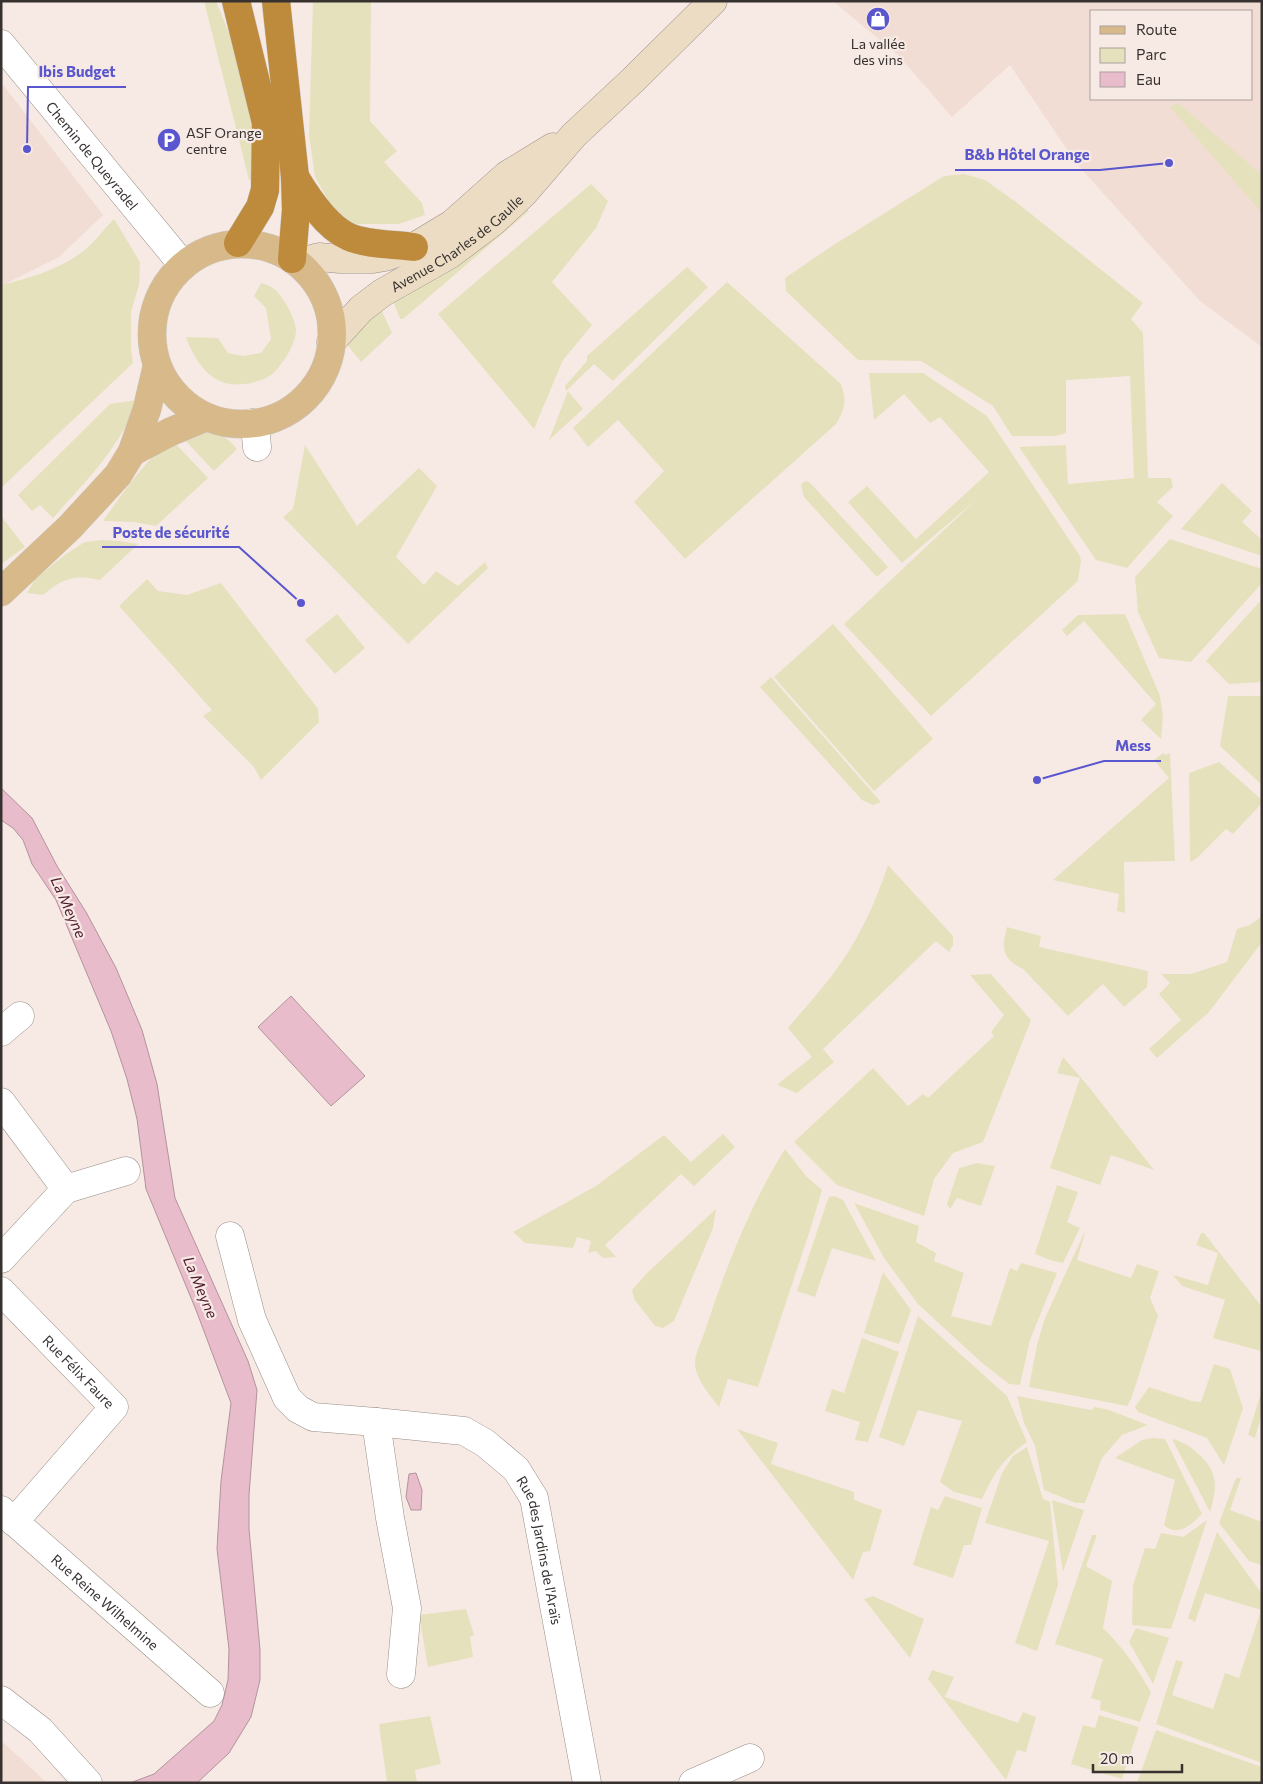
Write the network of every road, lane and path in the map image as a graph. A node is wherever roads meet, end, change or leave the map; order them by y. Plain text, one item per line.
1 (236, 1) edge
2 (240, 1) edge
3 (246, 1) edge
4 (276, 1) edge
5 (713, 1) edge
6 (1, 44) edge
7 (247, 47) junction
8 (574, 135) junction
9 (295, 177) junction
10 (238, 243) junction
11 (414, 247) junction
12 (295, 261) junction
13 (183, 264) junction
14 (331, 342) junction
15 (157, 366) junction
16 (206, 417) junction
17 (132, 452) junction
18 (1, 592) edge
19 (1, 1102) edge
20 (126, 1171) dead end
21 (66, 1189) junction
22 (230, 1236) dead end
23 (1, 1259) edge
24 (1, 1291) edge
25 (376, 1422) junction
26 (8, 1516) edge
27 (401, 1674) dead end
28 (210, 1693) dead end
29 (1, 1700) edge
30 (750, 1758) dead end
31 (88, 1783) edge
32 (588, 1783) edge
33 (693, 1783) edge

1 - 7 highway
2 - 7 highway
3 - 7 highway
4 - 9 highway
5 - 8 main road, Avenue Charles de Gaulle
6 - 13 street, Chemin de Queyradel
7 - 10 highway
8 - 11 main road, Avenue Charles de Gaulle
8 - 14 main road, Avenue Charles de Gaulle
9 - 11 highway
9 - 12 highway
10 - 12 main road
10 - 13 main road
11 - 12 main road, Avenue Charles de Gaulle
12 - 14 main road
13 - 15 main road
14 - 16 main road
15 - 16 main road
15 - 17 main road
16 - 17 main road
17 - 18 main road
19 - 21 street
20 - 21 street
21 - 23 street
22 - 25 street, Rue des Jardins de l'Araïs
24 - 26 street, Rue Félix Faure
25 - 27 street
25 - 32 street, Rue des Jardins de l'Araïs
26 - 28 street, Rue Reine Wilhelmine
29 - 31 street
30 - 33 street

